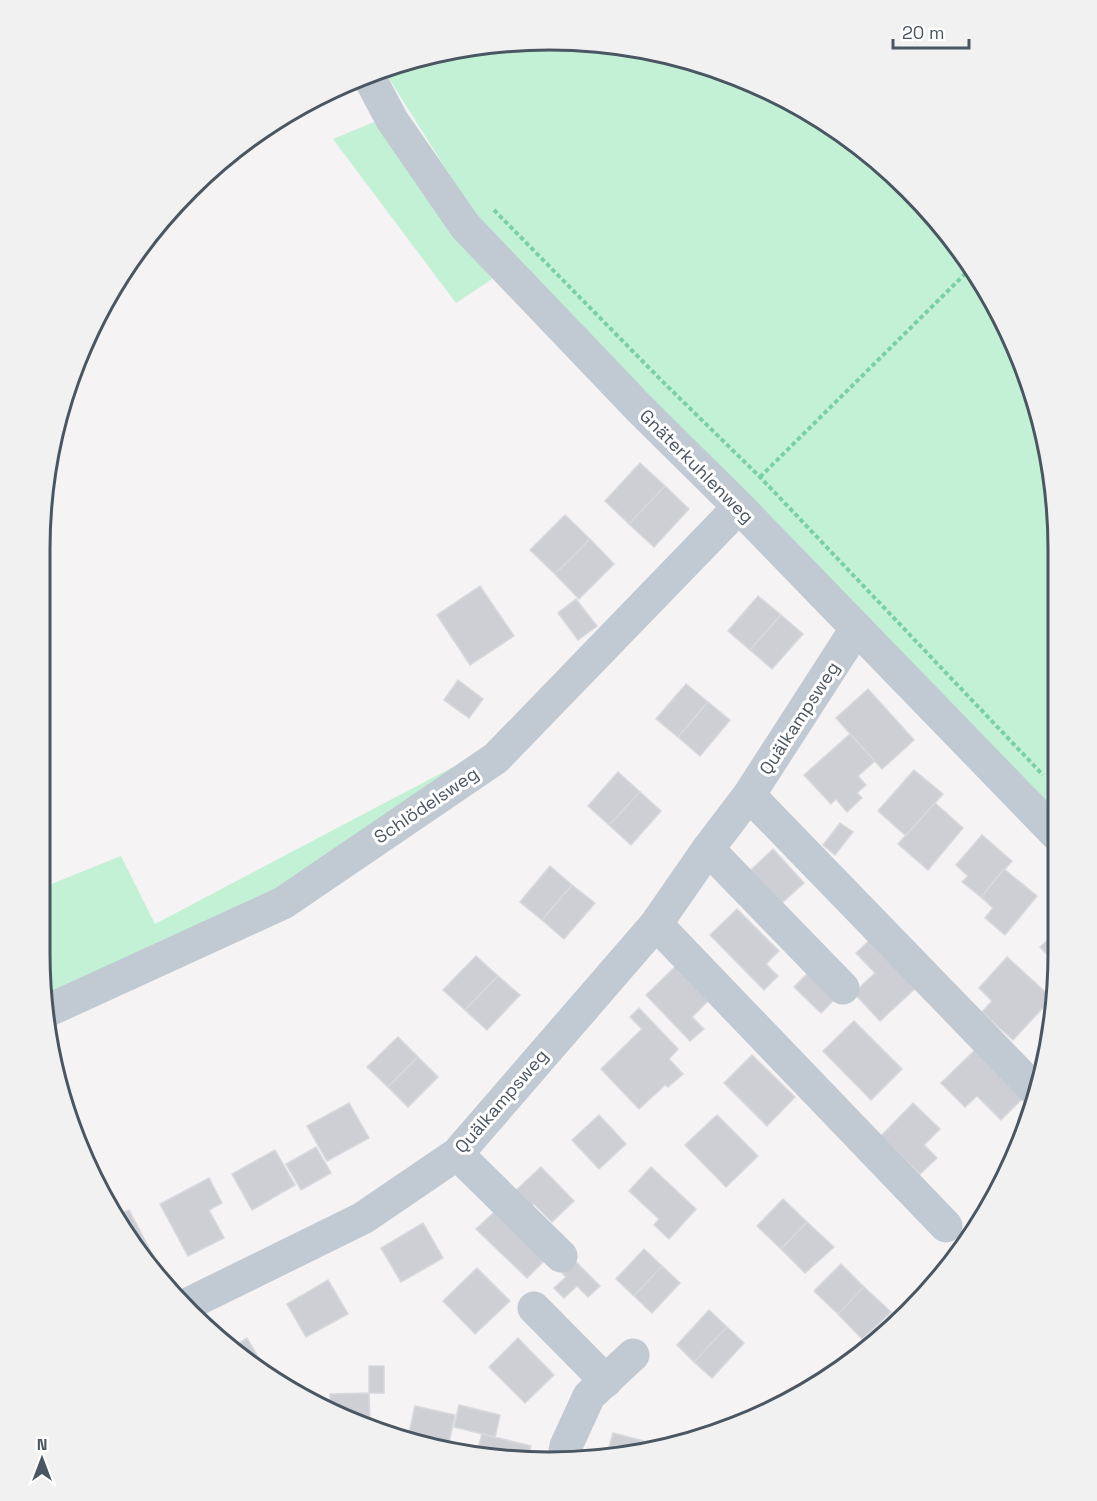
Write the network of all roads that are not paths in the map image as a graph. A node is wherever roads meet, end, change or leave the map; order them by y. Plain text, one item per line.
1 (372, 82) edge
2 (739, 507) junction
3 (856, 629) junction
4 (750, 795) junction
5 (1048, 808) edge
6 (708, 849) junction
7 (656, 924) junction
8 (843, 988) dead end
9 (53, 1008) edge
10 (1029, 1084) edge
11 (457, 1154) junction
12 (946, 1226) dead end
13 (561, 1256) dead end
14 (193, 1302) edge
15 (534, 1308) dead end
16 (633, 1355) dead end
17 (606, 1381) junction
18 (565, 1451) edge

1 - 2 street, Gnäterkuhlenweg
2 - 3 street, Gnäterkuhlenweg
2 - 9 street, Schlödelsweg
3 - 4 street, Quälkampsweg
3 - 5 street, Gnäterkuhlenweg
4 - 6 street, Quälkampsweg
4 - 10 street
6 - 7 street, Quälkampsweg
6 - 8 street
7 - 11 street, Quälkampsweg
7 - 12 street
11 - 13 street
11 - 14 street, Quälkampsweg
15 - 17 street
16 - 17 street
17 - 18 street

